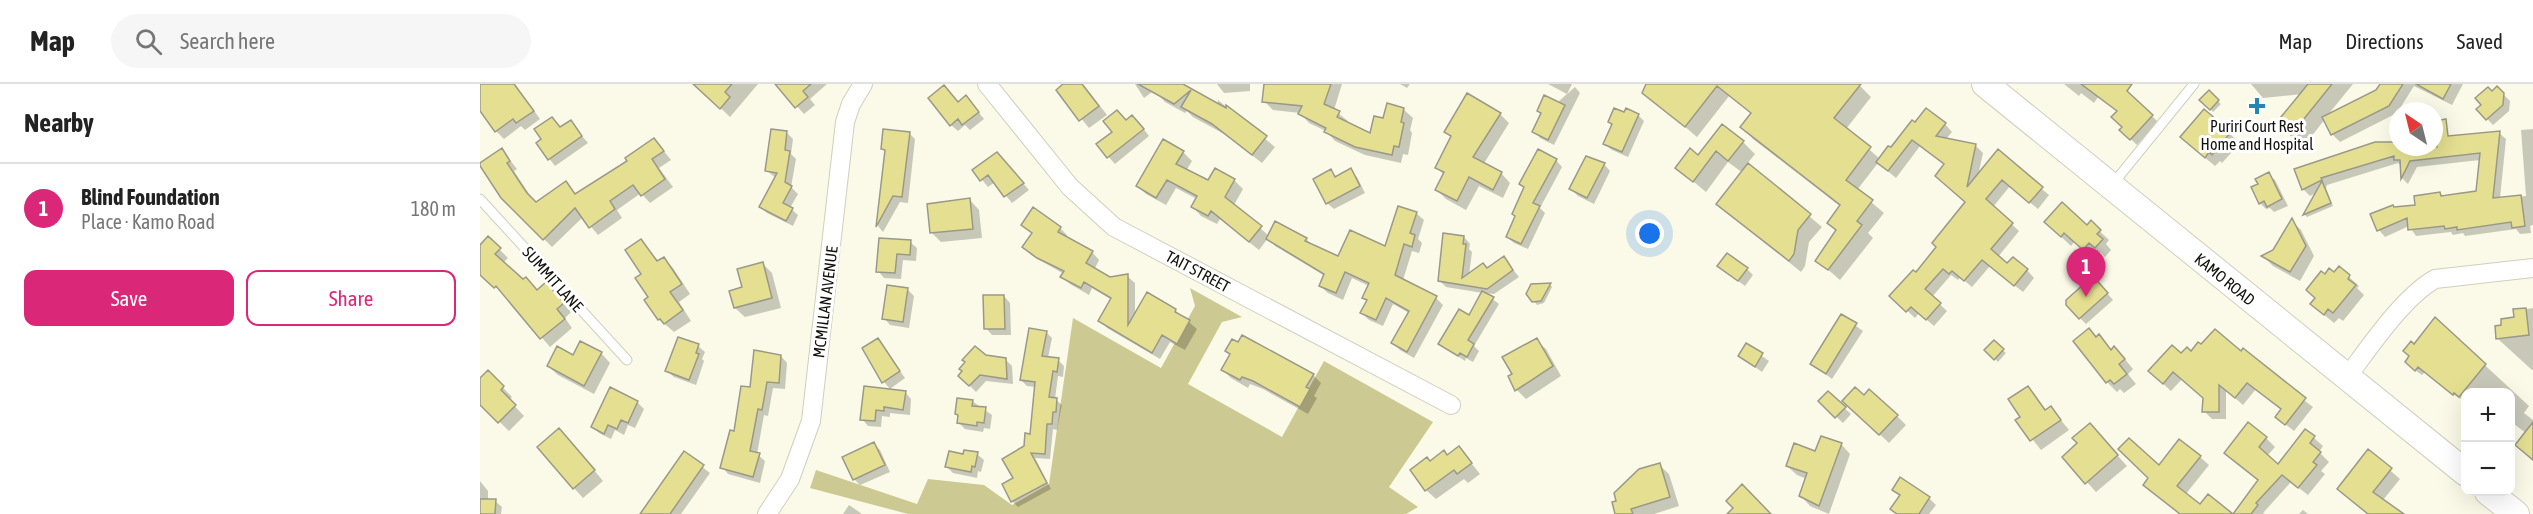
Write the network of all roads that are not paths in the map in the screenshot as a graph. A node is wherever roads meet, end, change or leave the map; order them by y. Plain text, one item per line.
1 (863, 84) edge
2 (987, 84) edge
3 (1985, 84) edge
4 (2194, 84) edge
5 (2110, 187) junction
6 (480, 198) edge
7 (2533, 268) edge
8 (627, 360) dead end
9 (2347, 377) junction
10 (1451, 405) dead end
11 (2461, 469) edge
12 (2493, 496) edge
13 (767, 514) edge
14 (2516, 514) edge

1 - 13 street, MCMILLAN AVENUE
2 - 10 street, TAIT STREET
3 - 5 main road, KAMO ROAD
4 - 5 lane
5 - 9 main road, KAMO ROAD
6 - 8 lane, SUMMIT LANE
7 - 9 street
9 - 11 main road, KAMO ROAD
12 - 14 main road

